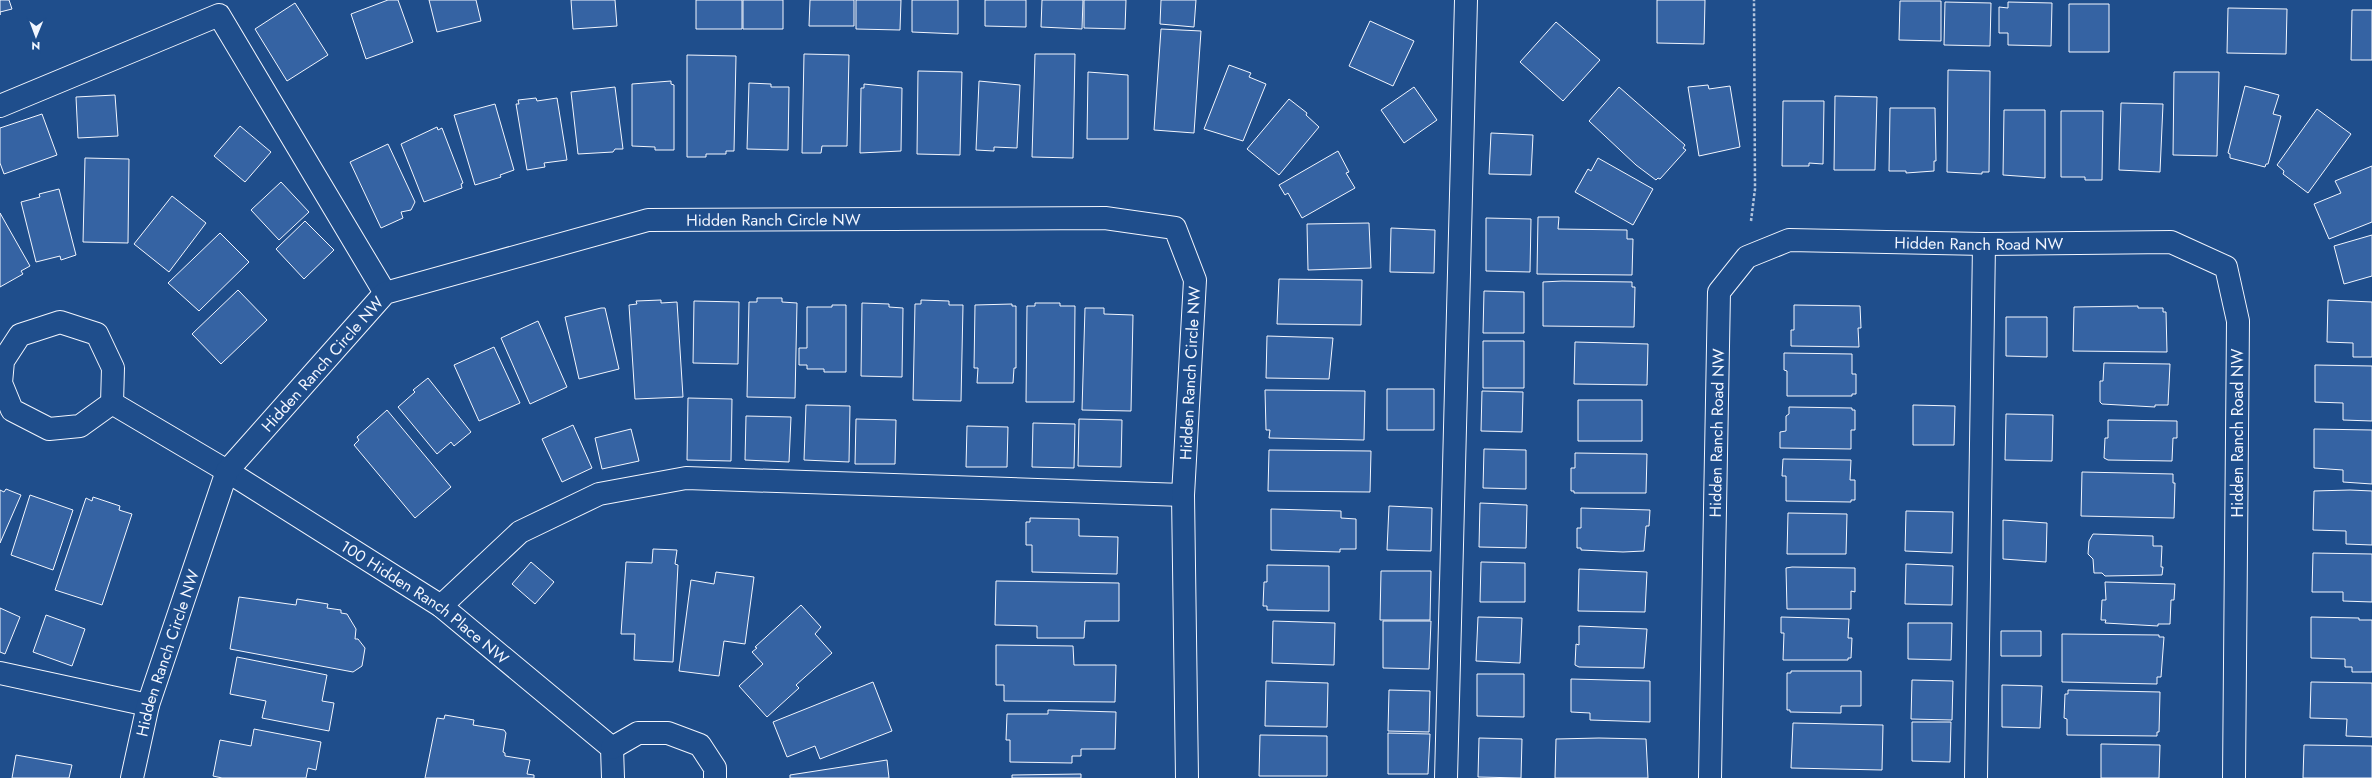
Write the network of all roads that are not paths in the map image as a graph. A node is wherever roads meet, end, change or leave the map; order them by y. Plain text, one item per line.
1 (1466, 0) edge
2 (0, 106) edge
3 (1984, 244) junction
4 (385, 293) junction
5 (112, 403) junction
6 (227, 471) junction
7 (1183, 495) junction
8 (441, 606) junction
9 (0, 673) edge
10 (148, 705) junction
11 (612, 748) junction
12 (132, 778) edge
13 (613, 778) edge
14 (715, 778) edge
15 (1187, 778) edge
16 (1446, 778) edge
17 (1710, 778) edge
18 (1976, 778) edge
19 (2234, 778) edge

1 - 16 street
2 - 4 street
3 - 17 street, Hidden Ranch Road NW
3 - 18 street
3 - 19 street, Hidden Ranch Road NW
4 - 6 street, Hidden Ranch Circle NW
4 - 7 street, Hidden Ranch Circle NW
5 - 5 street
5 - 6 street, 100 Hidden Ranch Place NW
6 - 8 street, 100 Hidden Ranch Place NW
6 - 10 street, Hidden Ranch Circle NW
7 - 8 street
7 - 15 street, Hidden Ranch Circle NW
8 - 11 street, 100 Hidden Ranch Place NW
9 - 10 street
10 - 12 street, Hidden Ranch Circle NW
11 - 13 street
11 - 14 street

